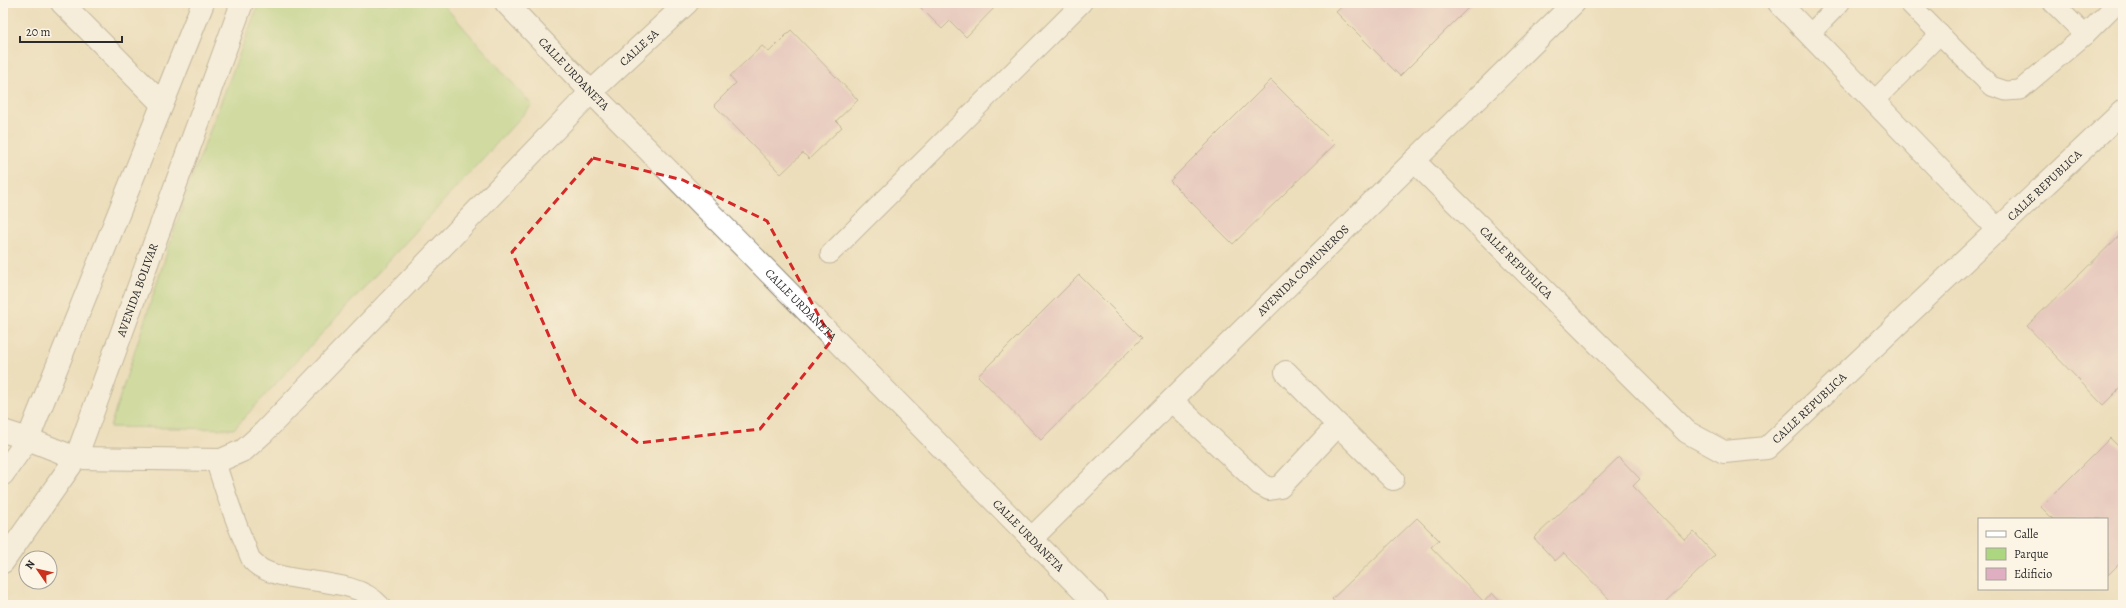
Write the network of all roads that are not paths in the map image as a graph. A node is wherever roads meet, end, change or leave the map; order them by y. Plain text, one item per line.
1 (62, 3) edge
2 (202, 3) edge
3 (242, 3) edge
4 (506, 3) edge
5 (687, 3) edge
6 (1082, 3) edge
7 (1574, 3) edge
8 (1779, 3) edge
9 (1840, 3) edge
10 (1909, 3) edge
11 (2053, 3) edge
12 (2116, 3) edge
13 (1940, 34) junction
14 (2085, 34) junction
15 (1809, 35) junction
16 (591, 92) junction
17 (1874, 101) junction
18 (162, 104) junction
19 (2120, 122) edge
20 (1414, 161) junction
21 (1998, 230) junction
22 (830, 254) dead end
23 (1286, 372) dead end
24 (1172, 401) junction
25 (1338, 425) junction
26 (3, 431) edge
27 (28, 439) junction
28 (76, 458) junction
29 (215, 460) junction
30 (3, 474) edge
31 (1393, 479) dead end
32 (1032, 538) junction
33 (3, 562) edge
34 (380, 605) edge
35 (1097, 605) edge

1 - 18 street
2 - 18 street
3 - 28 street, AVENIDA BOLIVAR
4 - 16 street, CALLE URDANETA
5 - 16 street, CALLE 5A
6 - 22 lane
7 - 20 street, AVENIDA COMUNEROS
8 - 15 street
9 - 15 lane
10 - 13 lane
11 - 14 lane
12 - 14 lane
13 - 14 lane
13 - 17 lane
15 - 17 street
16 - 29 street, CALLE 5A
16 - 32 street, CALLE URDANETA
17 - 21 street
18 - 27 street
19 - 21 street, CALLE REPUBLICA
20 - 21 street, CALLE REPUBLICA
20 - 24 street, AVENIDA COMUNEROS
23 - 25 street
24 - 25 street
24 - 32 street, AVENIDA COMUNEROS
25 - 31 street
26 - 27 street
27 - 28 street
27 - 30 street
28 - 29 street, CALLE 5A
28 - 33 street, AVENIDA BOLIVAR
29 - 34 lane
32 - 35 street, CALLE URDANETA

